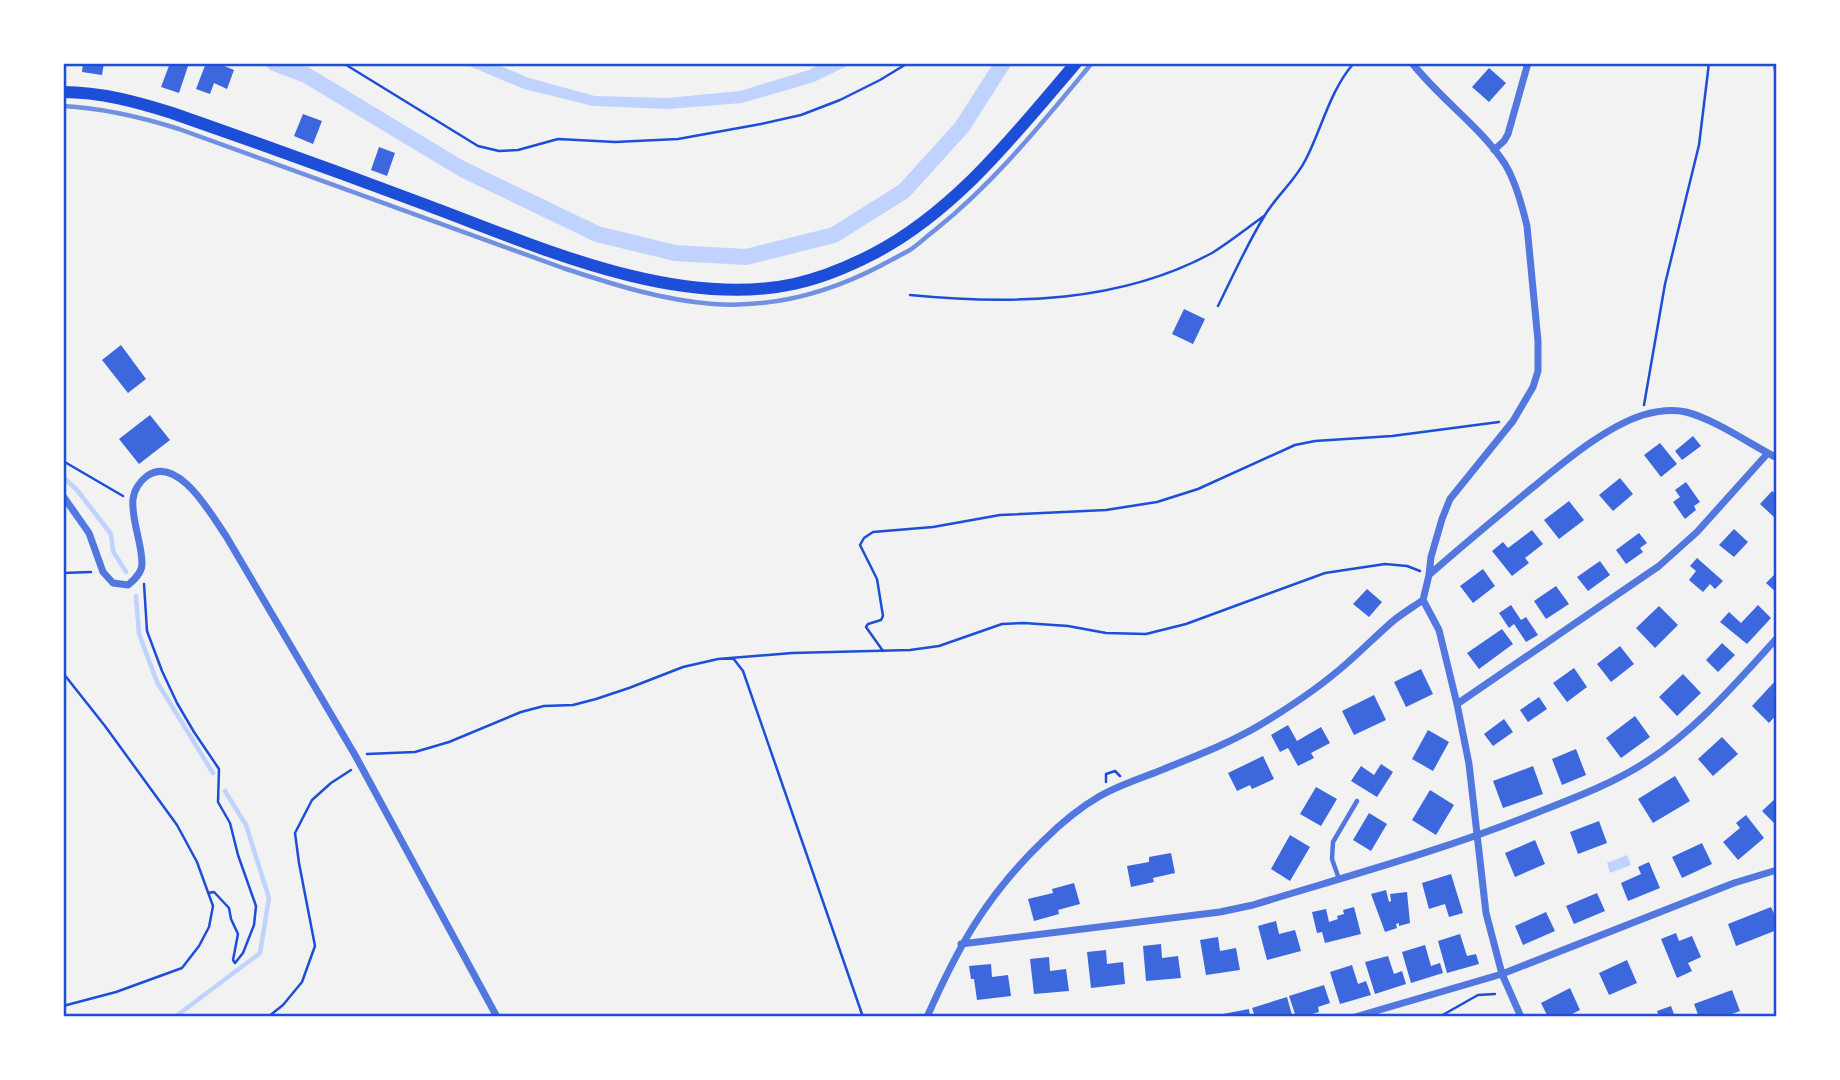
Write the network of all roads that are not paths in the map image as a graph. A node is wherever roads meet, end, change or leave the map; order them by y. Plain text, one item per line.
1 (1076, 63) edge
2 (1412, 63) edge
3 (1528, 63) edge
4 (63, 92) edge
5 (1494, 150) junction
6 (1768, 453) junction
7 (1777, 457) edge
8 (63, 496) edge
9 (1429, 575) junction
10 (1423, 600) junction
11 (1777, 638) edge
12 (1457, 705) junction
13 (1357, 802) dead end
14 (1478, 836) junction
15 (1777, 870) edge
16 (1339, 879) junction
17 (961, 944) junction
18 (1502, 974) junction
19 (497, 1017) edge
20 (927, 1017) edge
21 (1354, 1017) edge
22 (1521, 1017) edge

1 - 4 main road
2 - 5 street
3 - 5 street
5 - 9 street
6 - 7 street
6 - 9 street
6 - 12 street
8 - 19 street
9 - 10 street
10 - 12 street
10 - 17 street
11 - 14 street
12 - 14 street
13 - 16 lane
14 - 16 street
14 - 18 street
15 - 18 street
16 - 17 street
17 - 20 street
18 - 21 street
18 - 22 street

